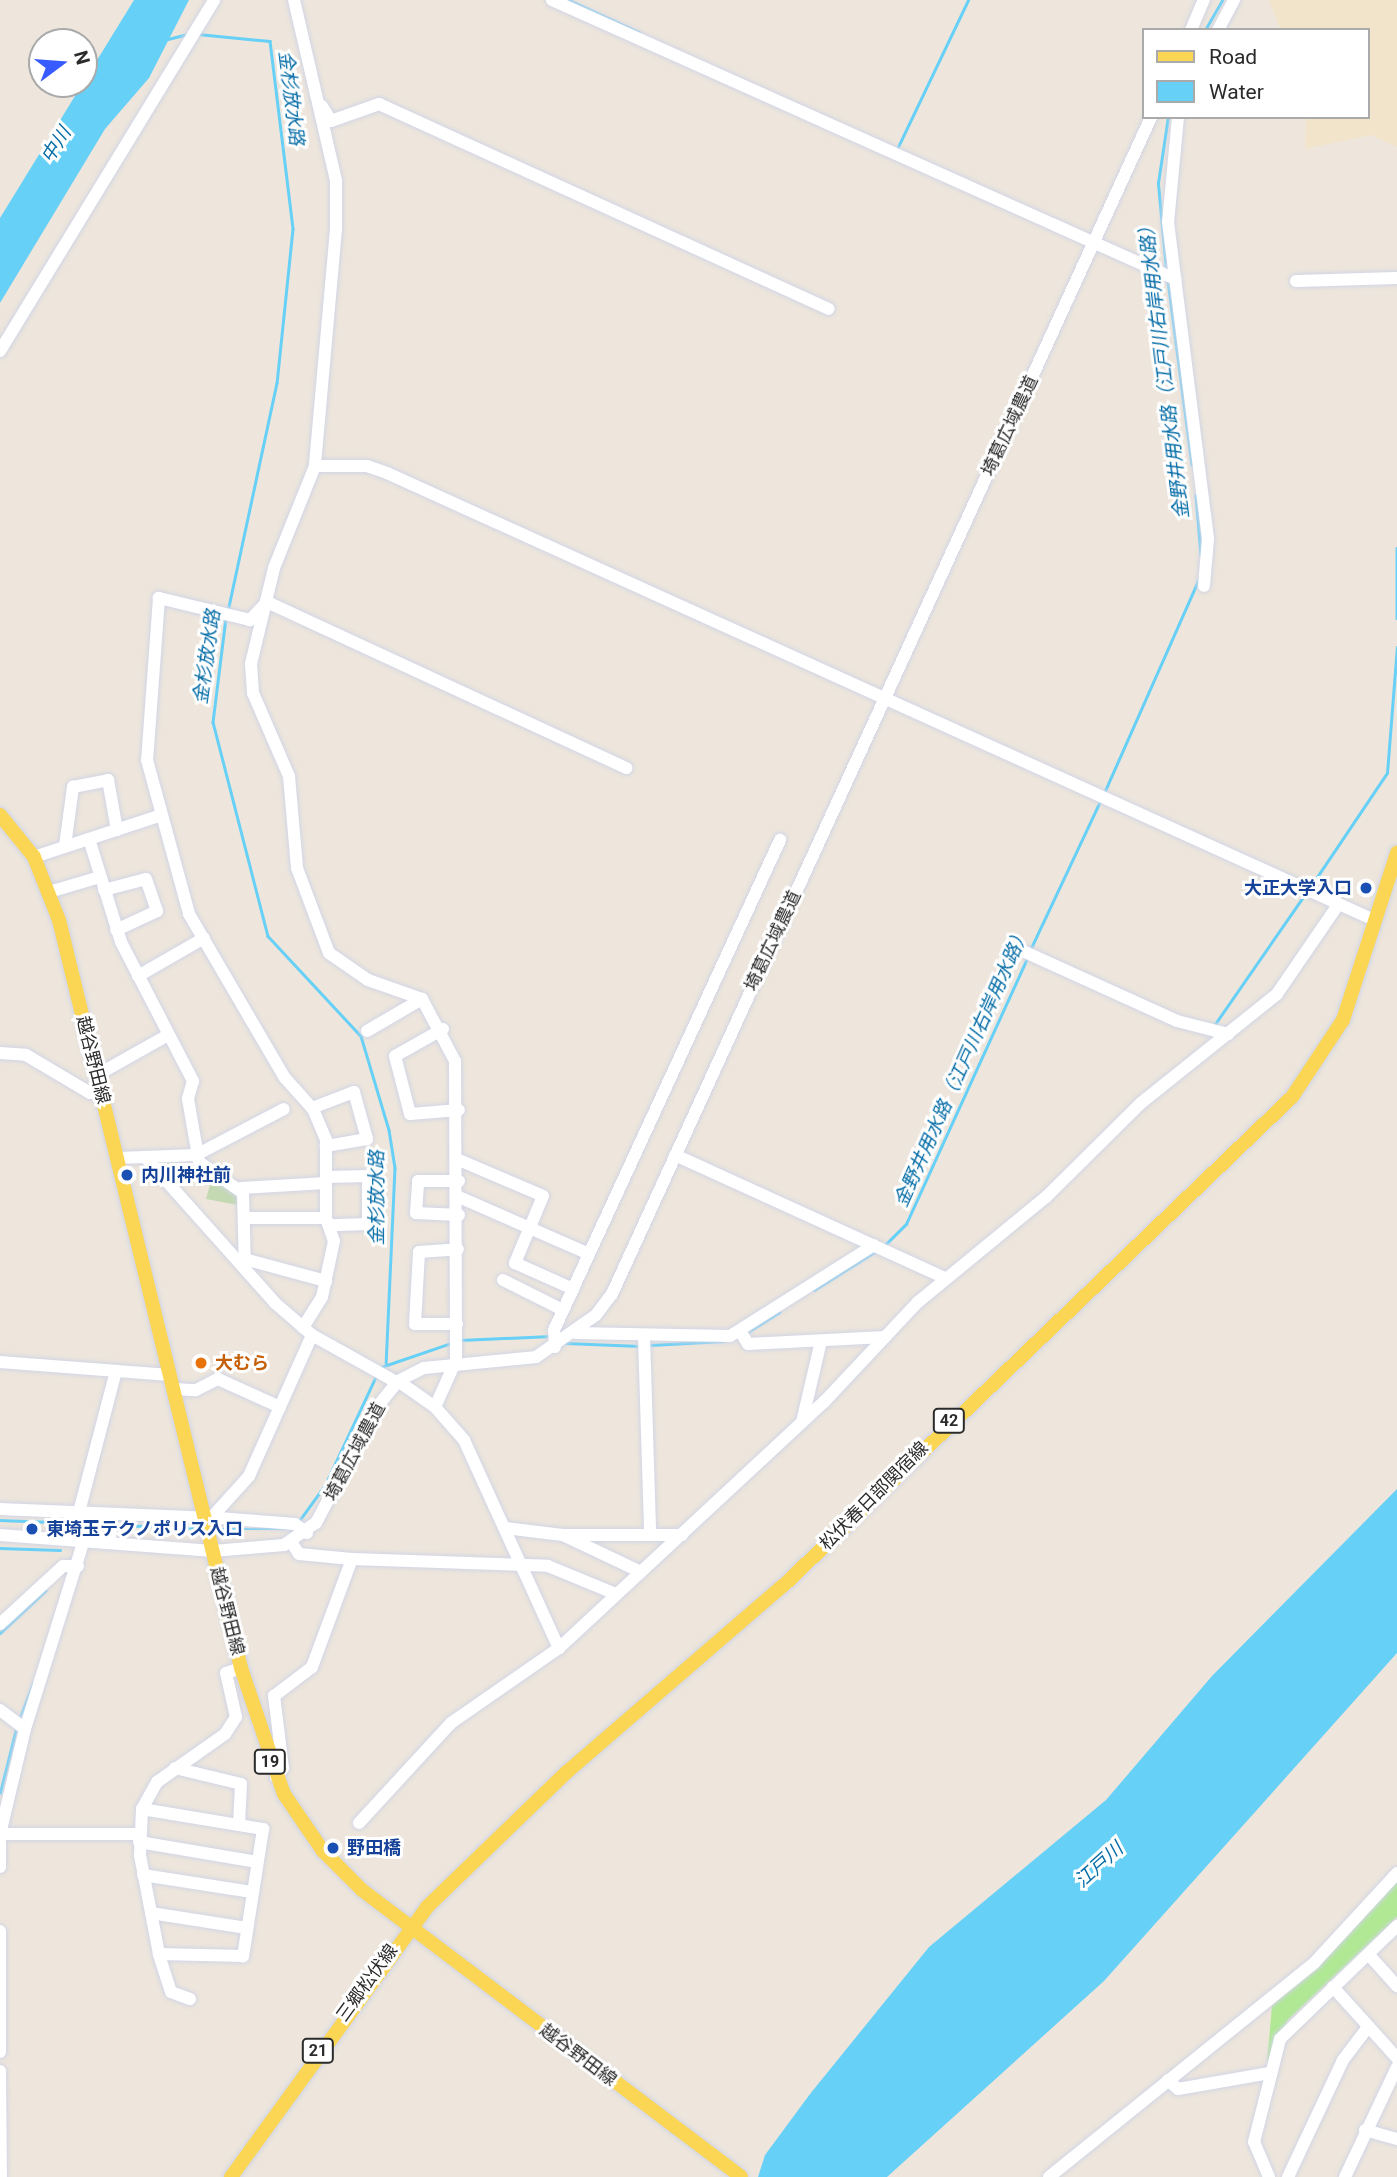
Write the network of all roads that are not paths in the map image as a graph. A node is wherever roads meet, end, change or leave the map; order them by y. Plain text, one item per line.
1 (214, 0) edge
2 (294, 0) edge
3 (552, 0) edge
4 (1204, 0) edge
5 (1234, 0) edge
6 (1192, 28) edge
7 (1219, 28) edge
8 (310, 77) junction
9 (1150, 119) edge
10 (1178, 119) edge
11 (1092, 247) junction
12 (1397, 278) edge
13 (1170, 279) junction
14 (1296, 281) dead end
15 (829, 309) dead end
16 (0, 351) edge
17 (315, 466) junction
18 (1204, 586) dead end
19 (267, 602) junction
20 (884, 701) junction
21 (626, 768) dead end
22 (0, 816) edge
23 (159, 816) junction
24 (117, 830) junction
25 (89, 839) junction
26 (780, 839) dead end
27 (65, 846) junction
28 (1397, 853) edge
29 (34, 857) junction
30 (102, 883) junction
31 (49, 892) junction
32 (1338, 905) junction
33 (1372, 919) junction
34 (116, 930) junction
35 (204, 938) junction
36 (1029, 953) dead end
37 (138, 976) junction
38 (422, 999) junction
39 (443, 1029) junction
40 (367, 1031) dead end
41 (1228, 1034) junction
42 (168, 1035) junction
43 (0, 1053) edge
44 (97, 1075) junction
45 (101, 1092) junction
46 (312, 1108) junction
47 (284, 1109) dead end
48 (458, 1110) junction
49 (326, 1146) junction
50 (196, 1155) junction
51 (675, 1155) junction
52 (145, 1157) junction
53 (118, 1158) junction
54 (459, 1160) junction
55 (326, 1180) junction
56 (459, 1181) junction
57 (241, 1188) junction
58 (459, 1197) junction
59 (459, 1214) junction
60 (247, 1218) junction
61 (328, 1222) junction
62 (530, 1228) junction
63 (878, 1247) junction
64 (458, 1249) junction
65 (589, 1254) junction
66 (247, 1264) junction
67 (945, 1278) junction
68 (503, 1280) dead end
69 (326, 1281) junction
70 (573, 1289) junction
71 (564, 1310) junction
72 (457, 1324) junction
73 (308, 1331) junction
74 (576, 1334) junction
75 (742, 1334) junction
76 (885, 1337) junction
77 (554, 1339) junction
78 (821, 1341) junction
79 (644, 1342) junction
80 (0, 1362) edge
81 (455, 1365) junction
82 (116, 1371) junction
83 (397, 1381) junction
84 (172, 1382) junction
85 (280, 1407) junction
86 (435, 1407) junction
87 (802, 1422) junction
88 (0, 1509) edge
89 (79, 1513) junction
90 (209, 1519) junction
91 (111, 1527) junction
92 (505, 1528) junction
93 (620, 1531) junction
94 (650, 1531) junction
95 (307, 1533) junction
96 (0, 1535) edge
97 (563, 1535) junction
98 (682, 1535) junction
99 (84, 1540) junction
100 (291, 1542) junction
101 (213, 1552) junction
102 (618, 1556) junction
103 (352, 1559) junction
104 (521, 1564) junction
105 (78, 1566) junction
106 (641, 1572) junction
107 (616, 1594) junction
108 (0, 1624) edge
109 (559, 1648) junction
110 (241, 1668) junction
111 (0, 1710) edge
112 (25, 1729) junction
113 (175, 1768) junction
114 (276, 1777) junction
115 (142, 1808) junction
116 (359, 1823) dead end
117 (239, 1825) junction
118 (0, 1834) edge
119 (139, 1838) junction
120 (257, 1862) junction
121 (0, 1867) edge
122 (1397, 1873) edge
123 (143, 1875) junction
124 (252, 1892) junction
125 (151, 1913) junction
126 (1397, 1926) edge
127 (247, 1928) junction
128 (0, 1931) edge
129 (413, 1931) junction
130 (159, 1954) junction
131 (1369, 1955) junction
132 (1333, 1986) junction
133 (1397, 1986) edge
134 (190, 1998) dead end
135 (1368, 2027) junction
136 (0, 2052) edge
137 (1397, 2057) edge
138 (1397, 2067) edge
139 (0, 2071) edge
140 (1270, 2073) junction
141 (1168, 2080) junction
142 (1365, 2130) junction
143 (1397, 2138) edge
144 (1, 2177) edge
145 (231, 2177) edge
146 (741, 2177) edge
147 (1049, 2177) edge
148 (1269, 2177) edge
149 (1287, 2177) edge
150 (1345, 2177) edge

1 - 16 street
2 - 8 street
3 - 11 street
4 - 6 street
5 - 7 street
8 - 15 street
8 - 17 street
9 - 11 street, 埼葛広域農道
10 - 13 street
11 - 13 street
11 - 20 street, 埼葛広域農道
12 - 14 street
13 - 18 street
17 - 19 street
17 - 20 street
19 - 21 street
19 - 23 street
19 - 38 street
20 - 32 street
20 - 51 street, 埼葛広域農道
22 - 29 main road, 越谷野田線 / 19
23 - 24 street
23 - 35 street
24 - 25 street
24 - 27 street
25 - 27 street
25 - 30 street
26 - 65 street
27 - 29 street
28 - 33 main road, 松伏春日部関宿線 / 42
29 - 31 main road, 越谷野田線 / 19
30 - 31 street
30 - 34 street
30 - 34 street
31 - 44 main road, 越谷野田線 / 19
32 - 33 street
32 - 41 street
33 - 129 main road, 松伏春日部関宿線 / 42
34 - 37 street
35 - 37 street
35 - 46 street
36 - 41 street
37 - 42 street
38 - 39 street
38 - 40 street
39 - 48 street
39 - 48 street
41 - 67 street
42 - 44 street
42 - 50 street
43 - 45 street
44 - 45 main road, 越谷野田線 / 19
45 - 53 main road, 越谷野田線 / 19
46 - 49 street
46 - 49 street
47 - 50 street
48 - 54 street
49 - 55 street
50 - 52 street
50 - 57 street
51 - 63 street
51 - 74 street, 埼葛広域農道
52 - 53 street
52 - 66 street
53 - 84 main road, 越谷野田線 / 19
54 - 56 street
54 - 62 street
55 - 57 street
55 - 61 street
55 - 61 street
56 - 58 street
56 - 59 street
57 - 60 street
58 - 59 street
58 - 62 street
59 - 64 street
60 - 61 street
60 - 66 street
61 - 69 street
62 - 65 street
62 - 70 street
63 - 67 street
63 - 75 street
64 - 72 street
64 - 72 street
65 - 70 street
66 - 69 street
66 - 73 street
67 - 76 street
68 - 71 street
69 - 73 street
70 - 71 street
71 - 77 street
72 - 81 street
73 - 83 street
73 - 85 street
74 - 77 street, 埼葛広域農道
74 - 79 street
75 - 78 street
75 - 79 street
76 - 78 street
76 - 87 street
77 - 81 street, 埼葛広域農道
78 - 87 street
79 - 94 street
80 - 82 street
81 - 83 street, 埼葛広域農道
81 - 86 street
82 - 84 street
82 - 89 street
83 - 86 street
83 - 95 street, 埼葛広域農道
84 - 85 street
84 - 90 main road, 越谷野田線 / 19
85 - 90 street
86 - 92 street
87 - 98 street
88 - 89 street
89 - 91 street
90 - 91 street
90 - 95 street
90 - 101 main road, 越谷野田線 / 19
91 - 99 street
91 - 101 street
92 - 97 street
92 - 104 street
93 - 94 street
93 - 97 street
93 - 102 street
94 - 98 street
95 - 100 street
96 - 99 street
97 - 102 street
98 - 106 street
99 - 105 street
100 - 101 street
100 - 103 street
101 - 110 main road, 越谷野田線 / 19
102 - 106 street
103 - 104 street
103 - 114 street
104 - 107 street
104 - 109 street
105 - 108 street
105 - 112 street
106 - 107 street
107 - 109 street
109 - 116 street
110 - 113 street
110 - 114 main road, 越谷野田線 / 19
111 - 112 street
112 - 118 street
113 - 115 street
113 - 117 street
114 - 129 main road, 越谷野田線 / 19
115 - 117 street
115 - 119 street
117 - 120 street
118 - 119 street
118 - 121 street
119 - 120 street
119 - 123 street
120 - 124 street
122 - 141 street
123 - 124 street
123 - 125 street
124 - 127 street
125 - 127 street
125 - 130 street
126 - 131 street
127 - 130 street
128 - 136 street
129 - 145 main road, 三郷松伏線 / 21
129 - 146 main road, 越谷野田線 / 19
130 - 134 street
131 - 132 street
131 - 133 street
132 - 135 street
132 - 140 street
135 - 137 street
135 - 149 street
138 - 142 street
139 - 144 street
140 - 141 street
140 - 148 street
141 - 147 street
142 - 143 street
142 - 150 street

